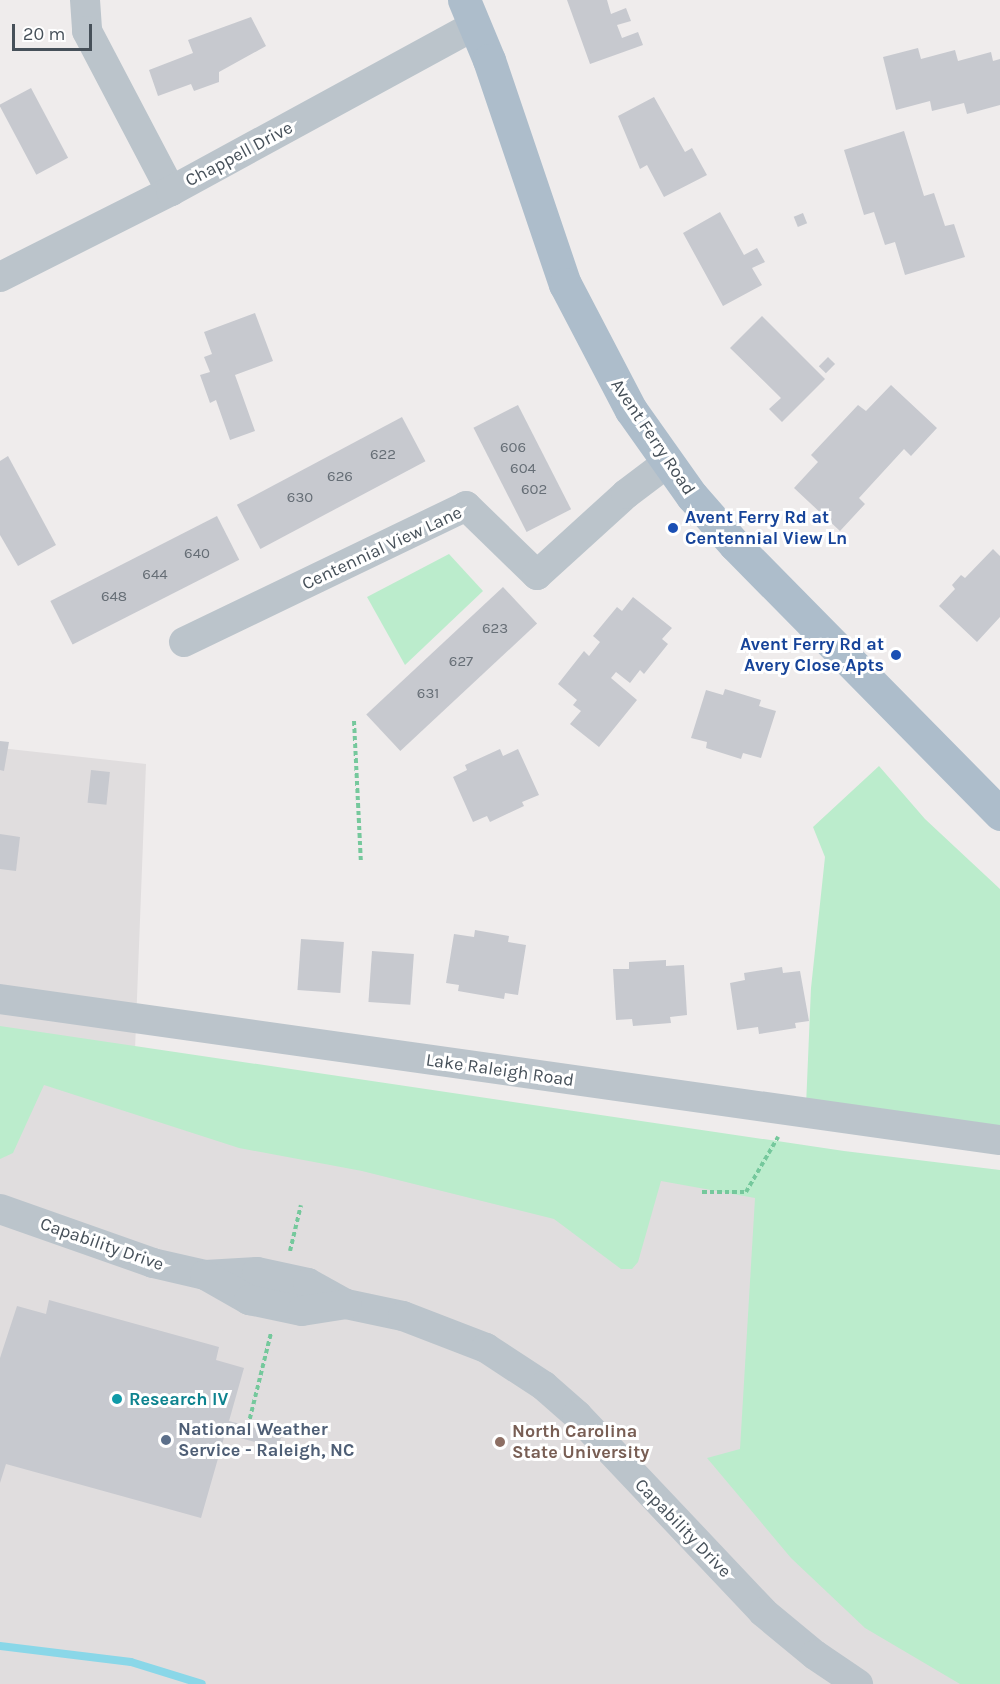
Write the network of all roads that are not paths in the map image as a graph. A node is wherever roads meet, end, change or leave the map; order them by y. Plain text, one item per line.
1 (85, 0) edge
2 (470, 13) edge
3 (171, 191) junction
4 (0, 277) edge
5 (667, 463) junction
6 (184, 642) dead end
7 (1000, 814) edge
8 (0, 999) edge
9 (1000, 1140) edge
10 (0, 1209) edge
11 (858, 1684) edge

1 - 3 street
2 - 3 street, Chappell Drive
2 - 5 main road, Avent Ferry Road
3 - 4 street, Chappell Drive
5 - 6 street, Centennial View Lane
5 - 7 main road, Avent Ferry Road
8 - 9 street, Lake Raleigh Road
10 - 11 street, Capability Drive

